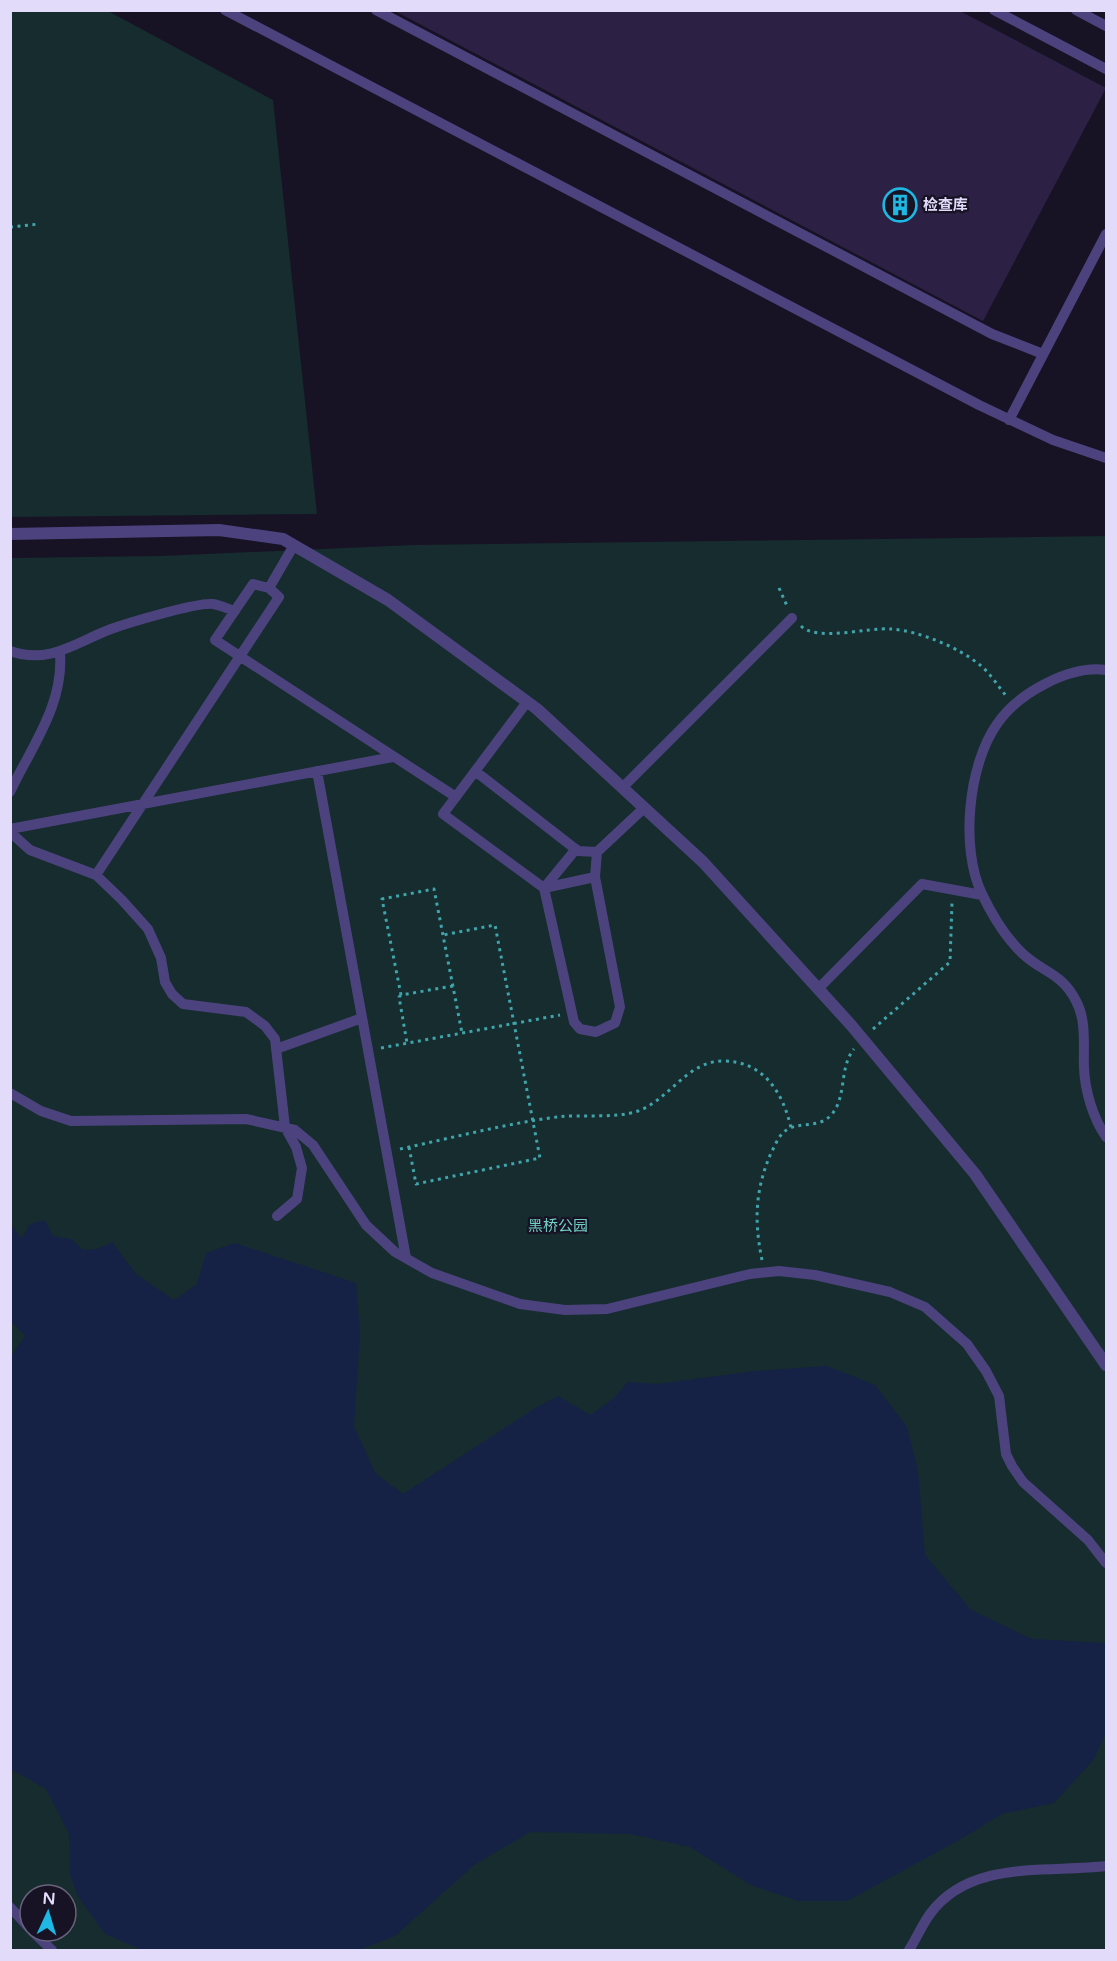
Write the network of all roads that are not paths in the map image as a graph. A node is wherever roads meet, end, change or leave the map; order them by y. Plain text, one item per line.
1 (225, 10) edge
2 (376, 10) edge
3 (994, 10) edge
4 (1076, 10) edge
5 (1107, 26) edge
6 (1107, 69) edge
7 (1107, 234) edge
8 (1043, 354) junction
9 (1009, 420) junction
10 (1107, 458) edge
11 (10, 534) edge
12 (294, 545) junction
13 (269, 588) junction
14 (235, 611) junction
15 (792, 618) road end
16 (10, 651) edge
17 (60, 653) junction
18 (240, 656) junction
19 (1107, 670) edge
20 (527, 702) junction
21 (393, 757) junction
22 (317, 771) junction
23 (475, 771) junction
24 (622, 788) junction
25 (10, 792) edge
26 (456, 797) junction
27 (142, 804) junction
28 (644, 808) junction
29 (10, 831) edge
30 (576, 849) junction
31 (597, 852) junction
32 (96, 875) junction
33 (595, 877) junction
34 (544, 888) junction
35 (982, 895) junction
36 (818, 989) junction
37 (362, 1018) junction
38 (276, 1048) junction
39 (10, 1093) edge
40 (285, 1127) junction
41 (1107, 1137) edge
42 (277, 1216) dead end
43 (406, 1258) junction
44 (1107, 1365) edge
45 (1107, 1563) edge
46 (1107, 1866) edge
47 (909, 1950) edge

1 - 9 lane
2 - 8 lane
3 - 6 lane
4 - 5 lane
7 - 8 lane
8 - 9 lane
9 - 10 lane
11 - 12 street
12 - 13 lane
12 - 20 street
13 - 14 lane
13 - 18 lane
14 - 17 lane
14 - 18 lane
15 - 24 lane
16 - 17 lane
17 - 25 lane
18 - 21 lane
18 - 27 lane
19 - 35 lane
20 - 23 lane
20 - 24 street
21 - 22 lane
21 - 26 lane
22 - 27 lane
22 - 37 lane
23 - 26 lane
23 - 30 lane
24 - 28 street
26 - 34 lane
27 - 29 lane
27 - 32 lane
28 - 31 lane
28 - 36 street
29 - 32 lane
30 - 31 lane
30 - 34 lane
31 - 33 lane
32 - 38 lane
33 - 34 lane
33 - 34 lane
35 - 36 lane
35 - 41 lane
36 - 44 street
37 - 38 lane
37 - 43 lane
38 - 40 lane
39 - 40 lane
40 - 42 lane
40 - 43 lane
43 - 45 lane
46 - 47 lane

